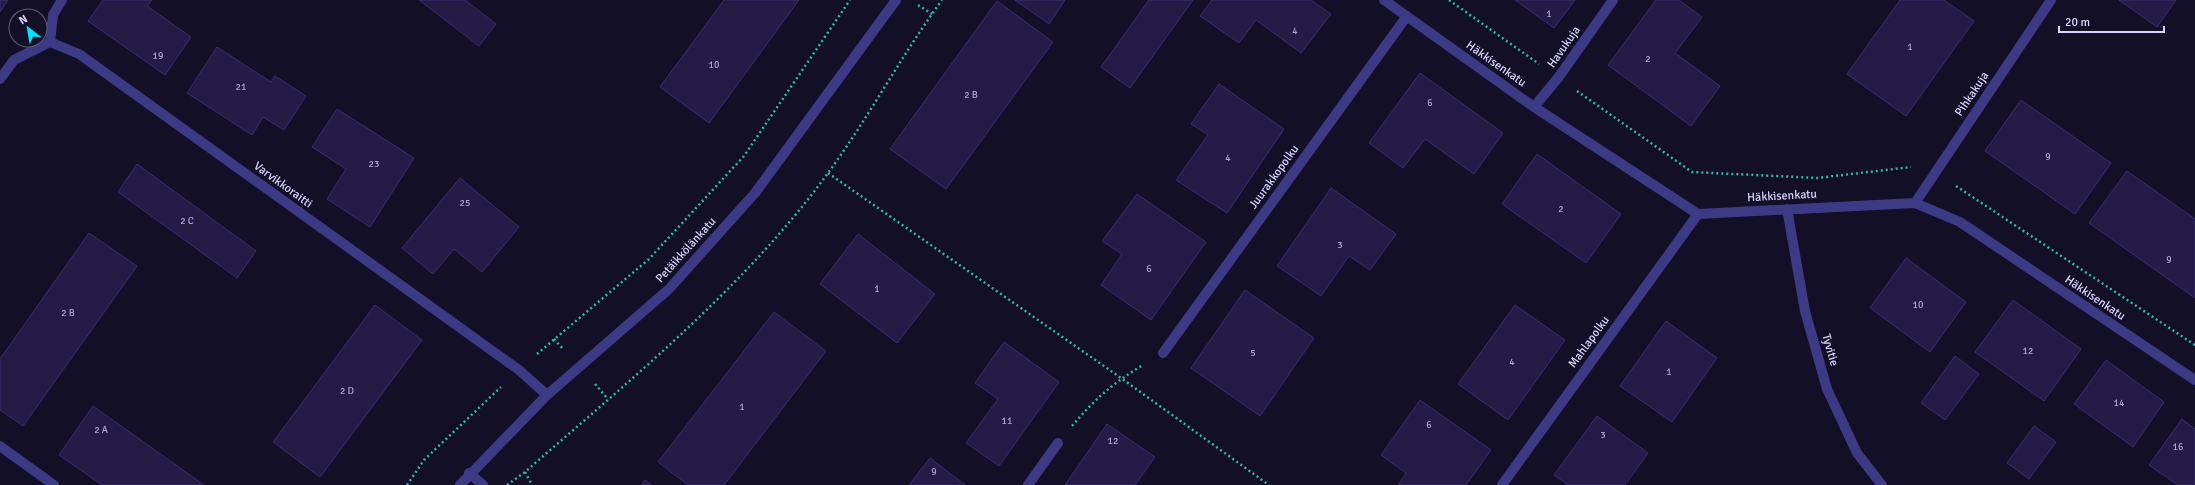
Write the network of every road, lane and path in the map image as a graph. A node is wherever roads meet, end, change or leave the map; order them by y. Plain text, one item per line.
1 (62, 0) edge
2 (850, 0) edge
3 (896, 0) edge
4 (942, 0) edge
5 (1384, 0) edge
6 (1449, 0) edge
7 (1613, 0) edge
8 (2051, 0) edge
9 (916, 3) dead end
10 (932, 14) junction
11 (1407, 16) junction
12 (50, 42) junction
13 (1558, 78) junction
14 (0, 79) edge
15 (1534, 107) junction
16 (1935, 172) junction
17 (828, 173) junction
18 (1915, 203) junction
19 (1787, 209) junction
20 (1698, 214) junction
21 (2195, 345) edge
22 (1163, 353) joint
23 (519, 370) junction
24 (1121, 378) junction
25 (2195, 380) edge
26 (547, 395) junction
27 (1058, 443) joint
28 (0, 446) edge
29 (525, 472) junction
30 (470, 473) junction
31 (54, 485) edge
32 (407, 485) edge
33 (460, 485) edge
34 (483, 485) edge
35 (507, 485) edge
36 (532, 485) edge
37 (1028, 485) edge
38 (1269, 485) edge
39 (1502, 485) edge
40 (1882, 485) edge

1 - 12 street
2 - 23 path
3 - 26 street, Petäikkölänkatu
4 - 10 path
5 - 11 street, Häkkisenkatu
6 - 13 path
7 - 13 street, Havukuja
8 - 16 street, Pihkakuja
9 - 10 path
10 - 17 path
11 - 15 street, Häkkisenkatu
11 - 22 street, Juurakkopolku
12 - 14 street
12 - 23 street, Varvikkoraitti
13 - 15 street, Havukuja
13 - 16 path
15 - 20 street, Häkkisenkatu
16 - 18 street, Pihkakuja
16 - 21 path
17 - 24 path
17 - 29 path
18 - 19 street, Häkkisenkatu
18 - 25 street, Häkkisenkatu
19 - 20 street, Häkkisenkatu
19 - 40 street, Tyvitie
20 - 39 street, Mahlapolku
22 - 24 path
23 - 26 street, Varvikkoraitti
23 - 32 path
24 - 27 path
24 - 38 path
26 - 30 street, Petäikkölänkatu
27 - 37 street
28 - 31 street
29 - 35 path
29 - 36 path
30 - 33 street, Petäikkölänkatu
30 - 34 street

